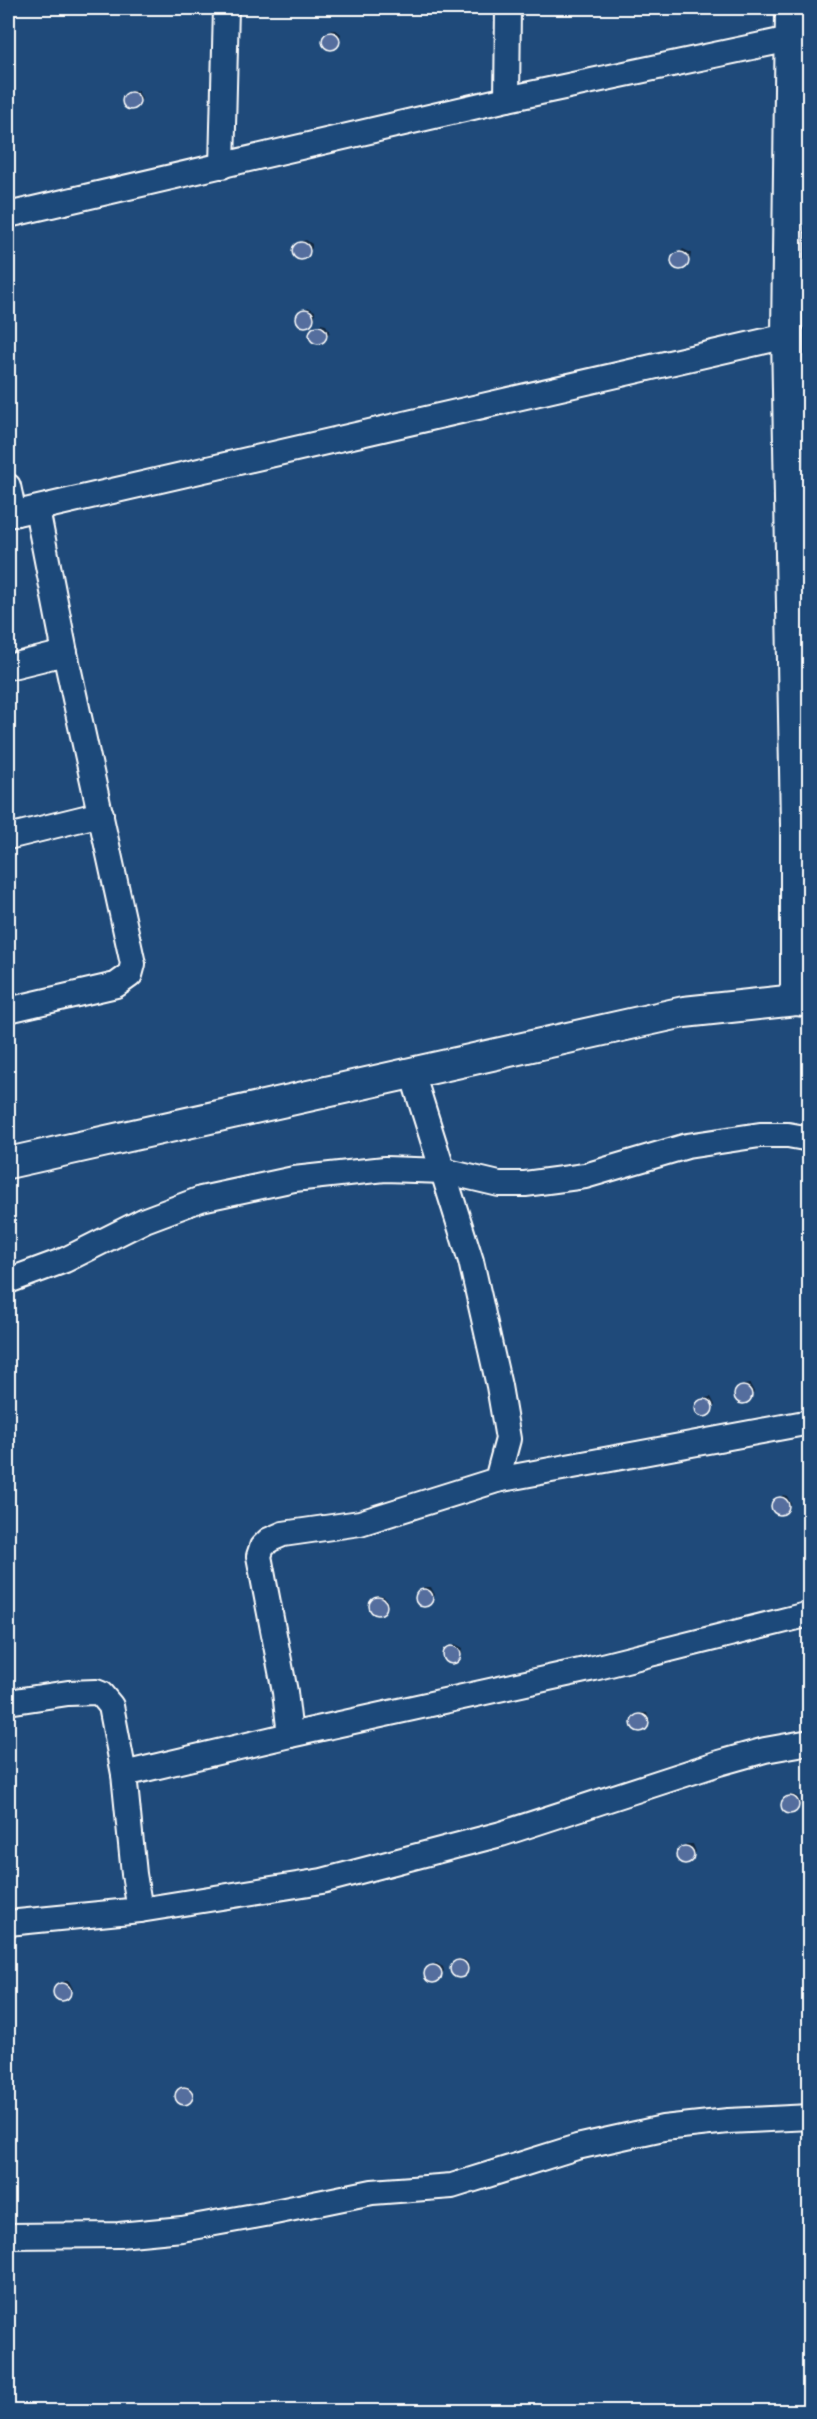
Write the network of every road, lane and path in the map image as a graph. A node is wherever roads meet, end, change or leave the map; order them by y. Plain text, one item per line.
1 (225, 8) edge
2 (508, 8) edge
3 (791, 8) edge
4 (790, 39) junction
5 (507, 99) junction
6 (222, 166) junction
7 (8, 215) edge
8 (787, 336) junction
9 (8, 486) edge
10 (19, 513) edge
11 (65, 653) junction
12 (8, 667) edge
13 (101, 814) junction
14 (803, 827) edge
15 (8, 837) edge
16 (803, 1001) edge
17 (8, 1010) edge
18 (412, 1072) junction
19 (810, 1139) edge
20 (8, 1163) edge
21 (444, 1171) junction
22 (8, 1281) edge
23 (810, 1422) edge
24 (497, 1480) junction
25 (810, 1614) edge
26 (8, 1702) edge
27 (290, 1735) junction
28 (810, 1742) edge
29 (123, 1774) junction
30 (140, 1910) junction
31 (8, 1923) edge
32 (810, 2117) edge
33 (8, 2236) edge

1 - 6 street
2 - 5 street
3 - 4 street
4 - 5 street
4 - 8 street
5 - 6 street
6 - 7 street
8 - 10 street
8 - 14 street
9 - 10 street
10 - 11 street
11 - 12 street
11 - 13 street
13 - 15 street
13 - 17 street
14 - 16 street
16 - 18 street
18 - 20 street
18 - 21 street
19 - 21 street
21 - 22 street
21 - 24 street
23 - 24 street
24 - 27 street
25 - 27 street
26 - 29 street
27 - 29 street
28 - 30 street
29 - 30 street
30 - 31 street
32 - 33 street

